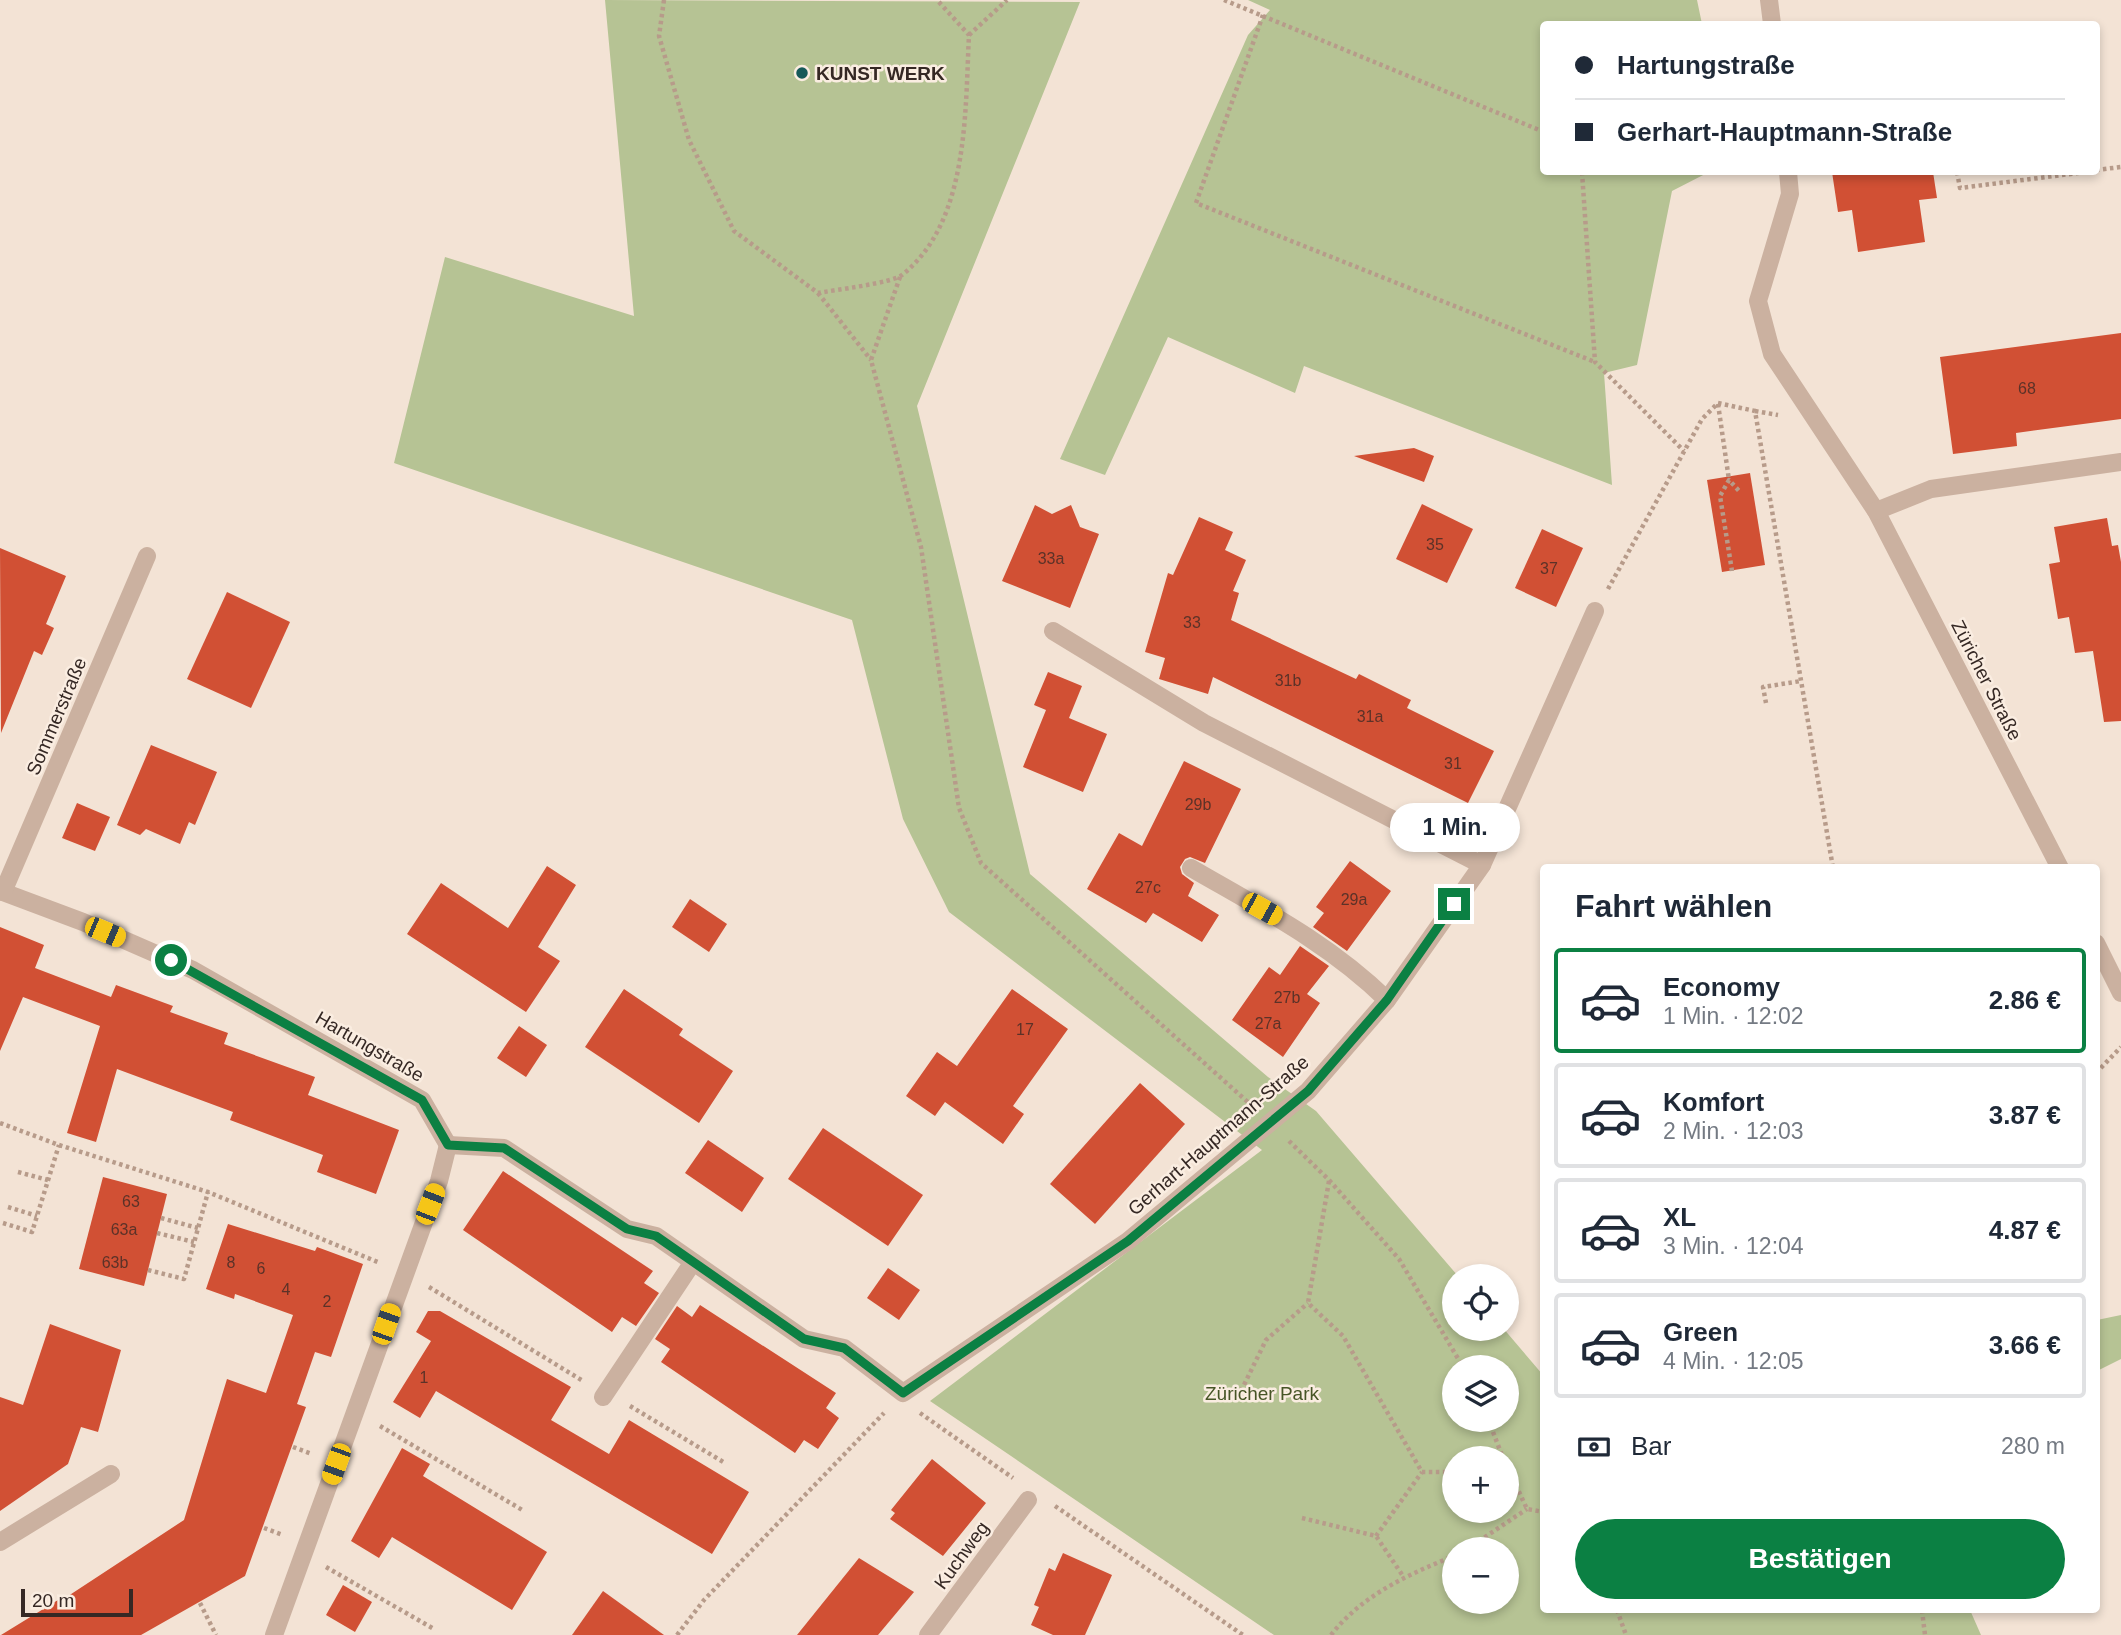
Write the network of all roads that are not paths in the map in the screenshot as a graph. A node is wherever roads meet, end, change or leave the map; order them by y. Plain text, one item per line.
1 (1769, 0) edge
2 (1772, 21) edge
3 (1788, 175) edge
4 (2121, 461) edge
5 (1876, 511) junction
6 (147, 556) dead end
7 (1595, 611) road end
8 (1053, 631) dead end
9 (2058, 864) edge
10 (1482, 865) junction
11 (1191, 868) dead end
12 (1, 892) edge
13 (2100, 951) edge
14 (2121, 993) edge
15 (1387, 1000) junction
16 (448, 1145) junction
17 (693, 1262) junction
18 (603, 1397) road end
19 (111, 1474) dead end
20 (1031, 1493) road end
21 (0, 1542) edge
22 (274, 1635) edge
23 (928, 1635) edge

1 - 2 street
3 - 5 street, Züricher Straße
4 - 5 street
5 - 9 street, Züricher Straße
6 - 12 street, Sommerstraße
7 - 10 street, Gerhart-Hauptmann-Straße
8 - 10 street
10 - 15 street, Gerhart-Hauptmann-Straße
11 - 15 street
12 - 16 street, Hartungstraße
13 - 14 street
15 - 17 street, Gerhart-Hauptmann-Straße
16 - 17 street
16 - 22 street
17 - 18 street
19 - 21 street
20 - 23 street, Kuchweg

